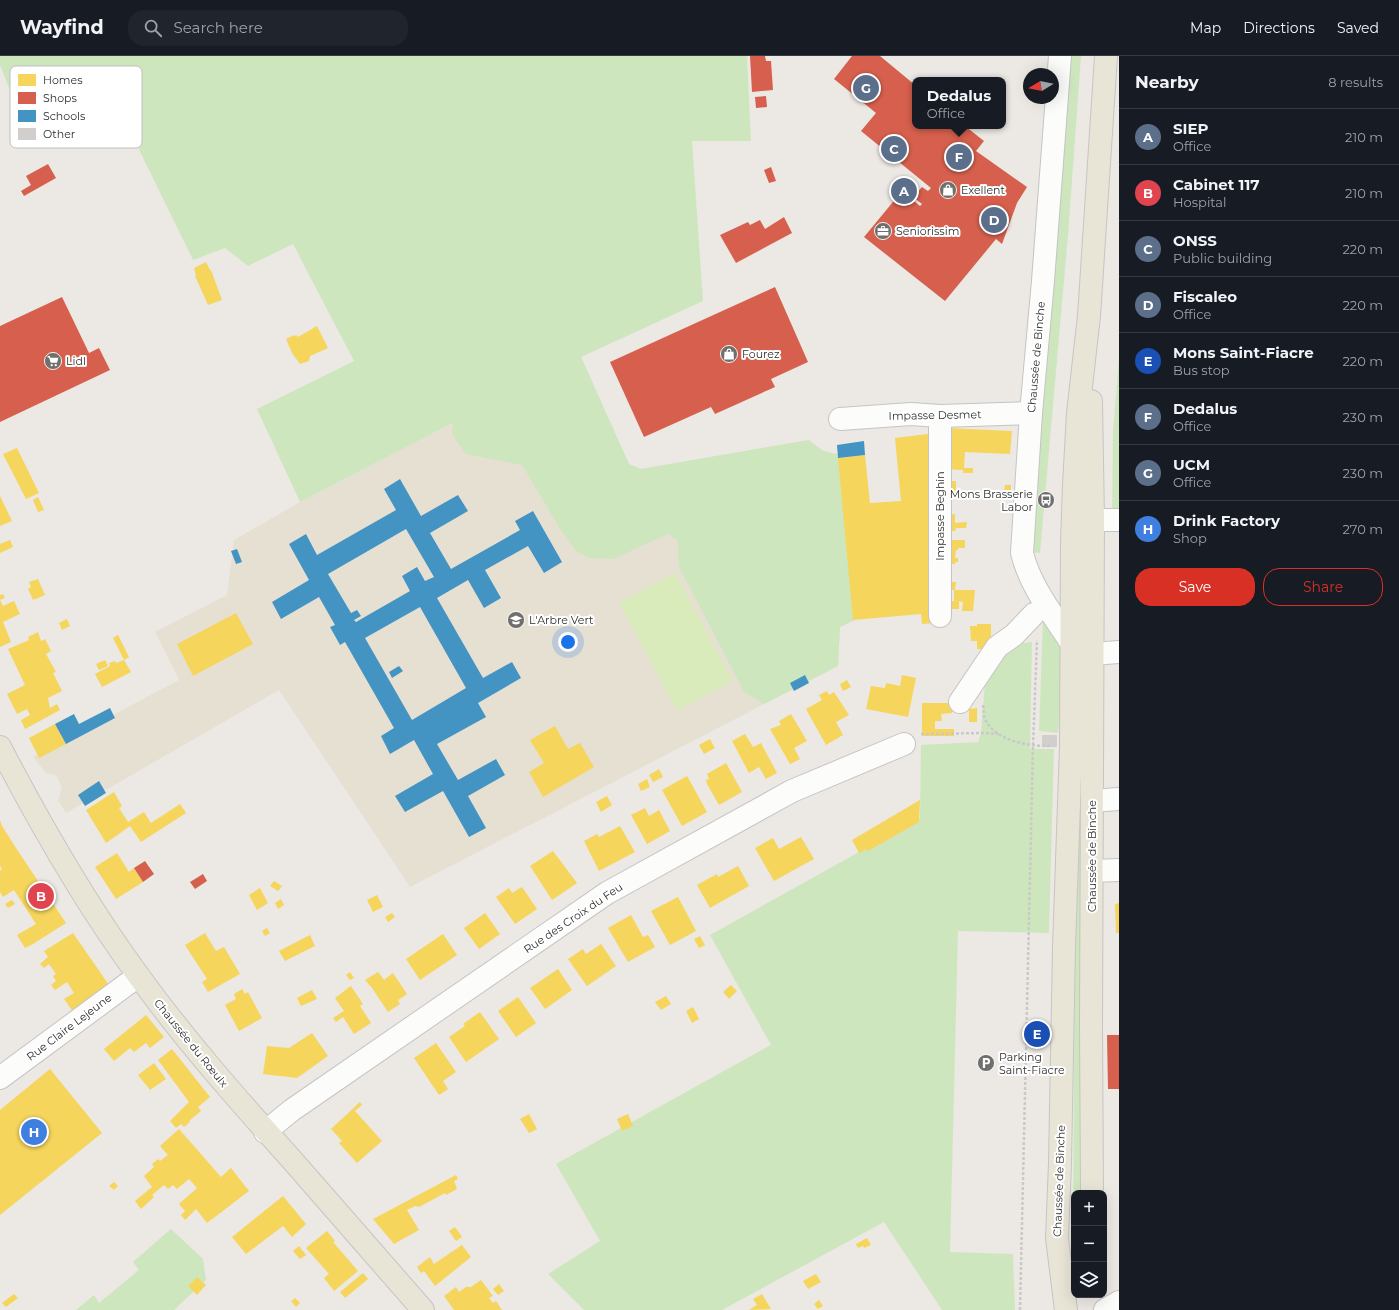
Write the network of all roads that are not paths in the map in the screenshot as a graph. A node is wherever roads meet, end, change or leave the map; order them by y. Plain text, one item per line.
1 (1060, 56) edge
2 (1106, 56) edge
3 (1089, 316) junction
4 (1030, 413) junction
5 (1078, 413) junction
6 (940, 416) junction
7 (840, 419) dead end
8 (1093, 520) junction
9 (1119, 520) edge
10 (940, 616) dead end
11 (1036, 624) road end
12 (1072, 644) junction
13 (1119, 652) edge
14 (1093, 654) junction
15 (963, 697) road end
16 (913, 739) road end
17 (0, 747) edge
18 (1119, 799) edge
19 (1092, 801) junction
20 (1119, 870) edge
21 (1092, 871) junction
22 (138, 976) junction
23 (0, 1078) edge
24 (265, 1132) junction
25 (1092, 1190) edge
26 (1076, 1298) edge
27 (1119, 1302) edge
28 (423, 1310) edge
29 (1066, 1310) edge
30 (1074, 1310) edge
31 (1105, 1310) edge

1 - 4 street, Chaussée de Binche
2 - 3 main road, Chaussée de Binche
3 - 5 main road, Chaussée de Binche
3 - 8 main road, Chaussée de Binche
4 - 6 street, Impasse Desmet
4 - 12 street, Chaussée de Binche
5 - 8 street, Chaussée de Binche
5 - 12 main road, Chaussée de Binche
6 - 7 street, Impasse Desmet
6 - 10 street, Impasse Beghin
8 - 9 street
8 - 14 main road, Chaussée de Binche
11 - 15 street
12 - 29 main road, Chaussée de Binche
13 - 14 street
14 - 19 main road, Chaussée de Binche
16 - 24 street, Rue des Croix du Feu
17 - 22 main road, Chaussée du Rœulx
18 - 19 street
19 - 21 main road, Chaussée de Binche
20 - 21 street
21 - 25 main road, Chaussée de Binche
22 - 23 street, Rue Claire Lejeune
22 - 24 main road, Chaussée du Rœulx
24 - 28 main road, Chaussée du Rœulx
26 - 30 main road
27 - 31 street

